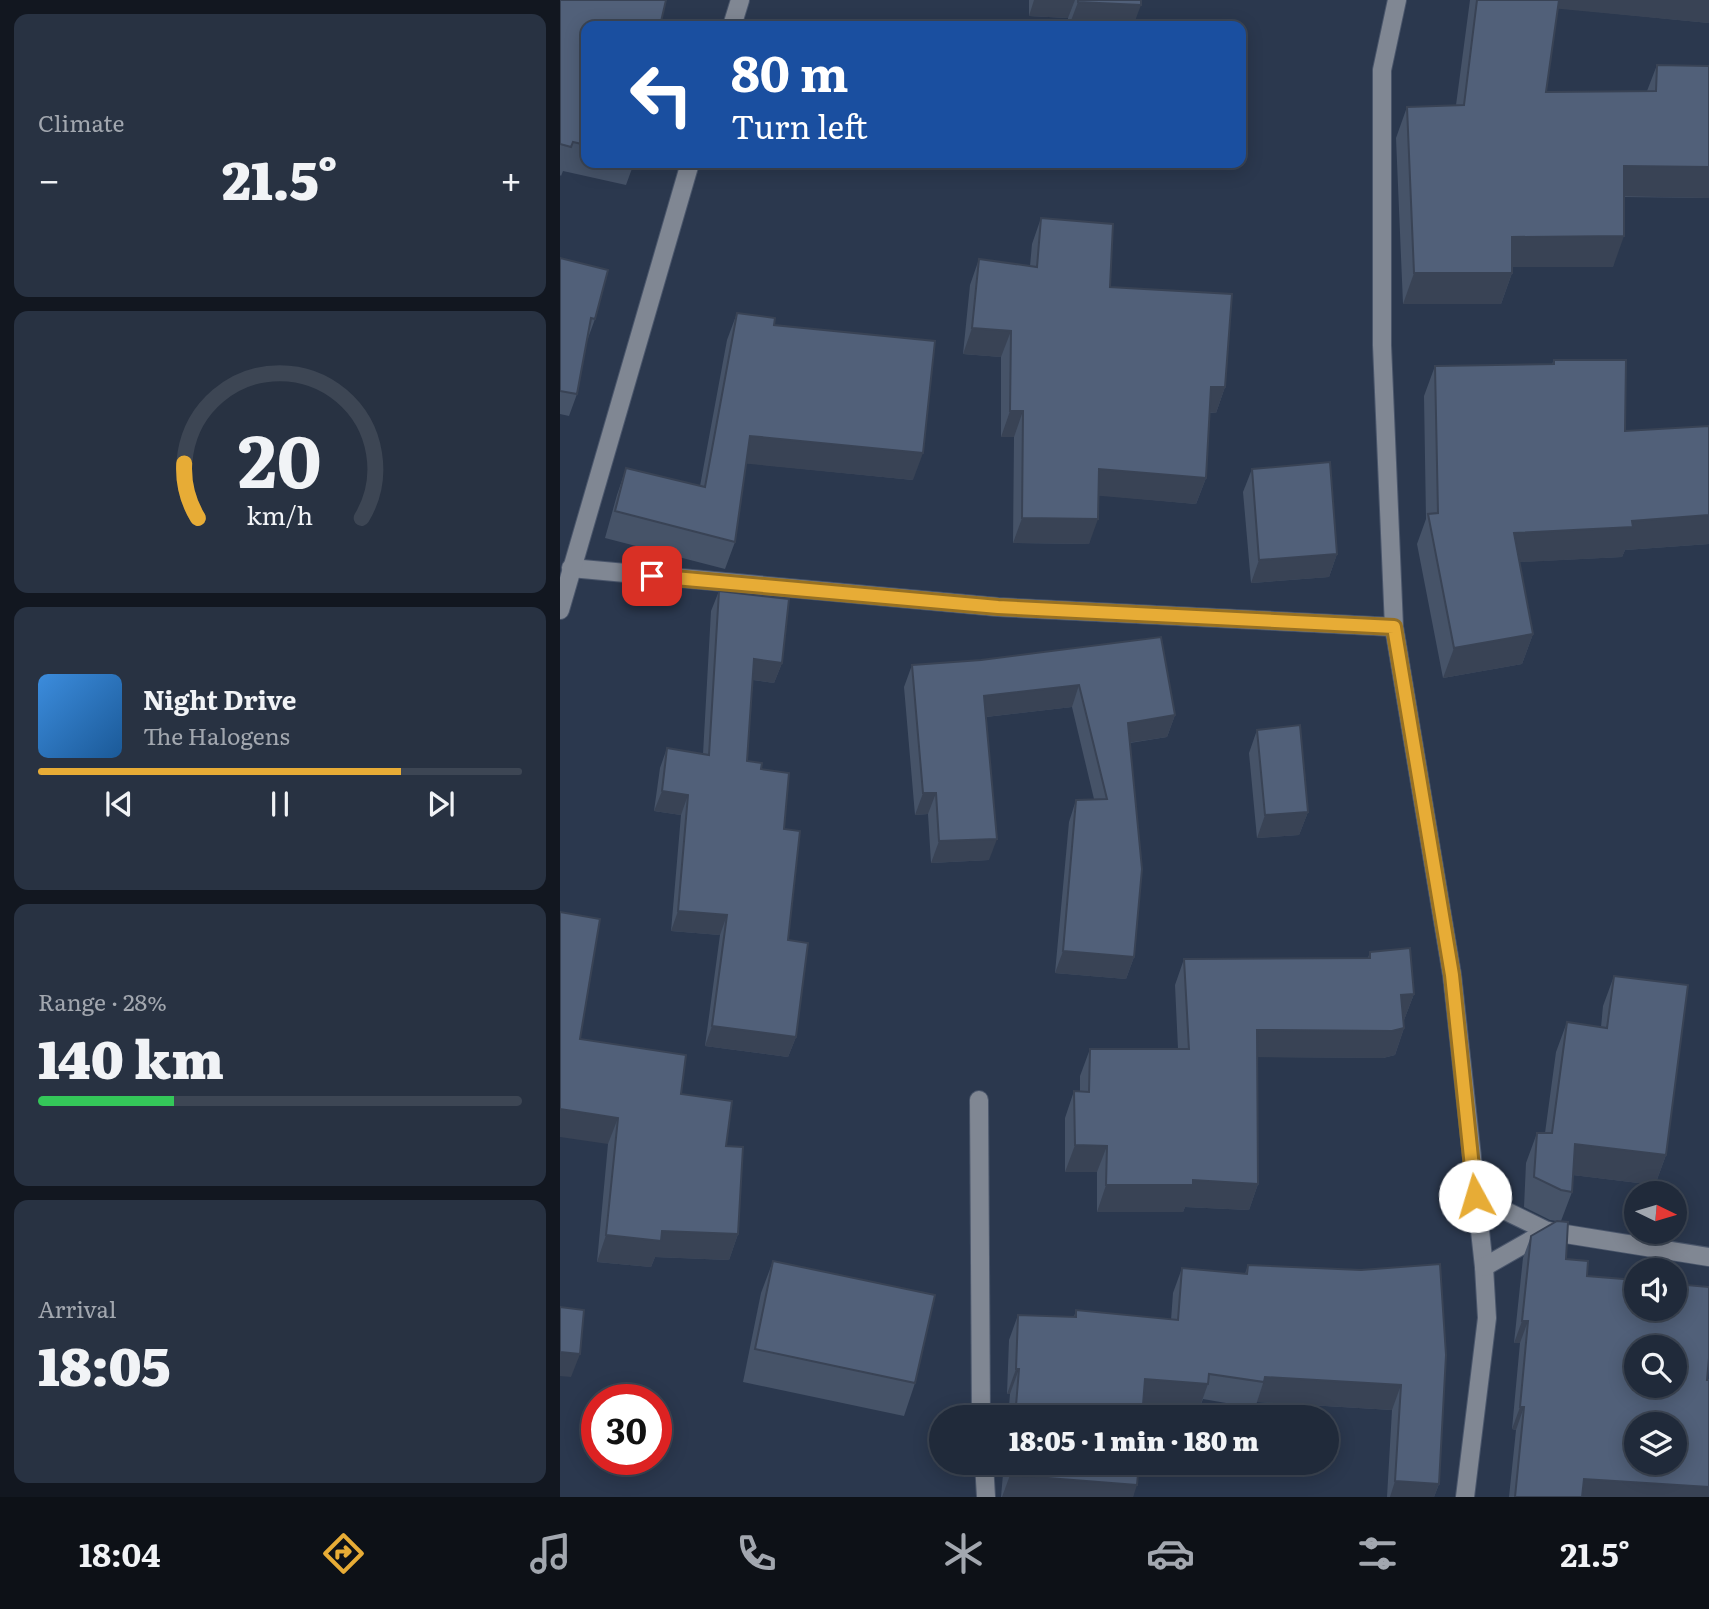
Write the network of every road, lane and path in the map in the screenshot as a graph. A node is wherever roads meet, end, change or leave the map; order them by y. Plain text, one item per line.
1 (740, 0) edge
2 (1397, 0) edge
3 (734, 21) edge
4 (689, 168) edge
5 (571, 568) junction
6 (560, 610) edge
7 (1394, 627) junction
8 (979, 1100) dead end
9 (1475, 1196) junction
10 (1547, 1231) junction
11 (1709, 1257) edge
12 (1484, 1268) junction
13 (981, 1405) edge
14 (985, 1475) edge
15 (986, 1497) edge
16 (1465, 1497) edge

1 - 3 street
2 - 7 street
4 - 5 street
5 - 6 street
5 - 7 street
7 - 9 street
8 - 13 street
9 - 10 street
9 - 12 street
10 - 11 street
10 - 12 street
12 - 16 street
14 - 15 street

